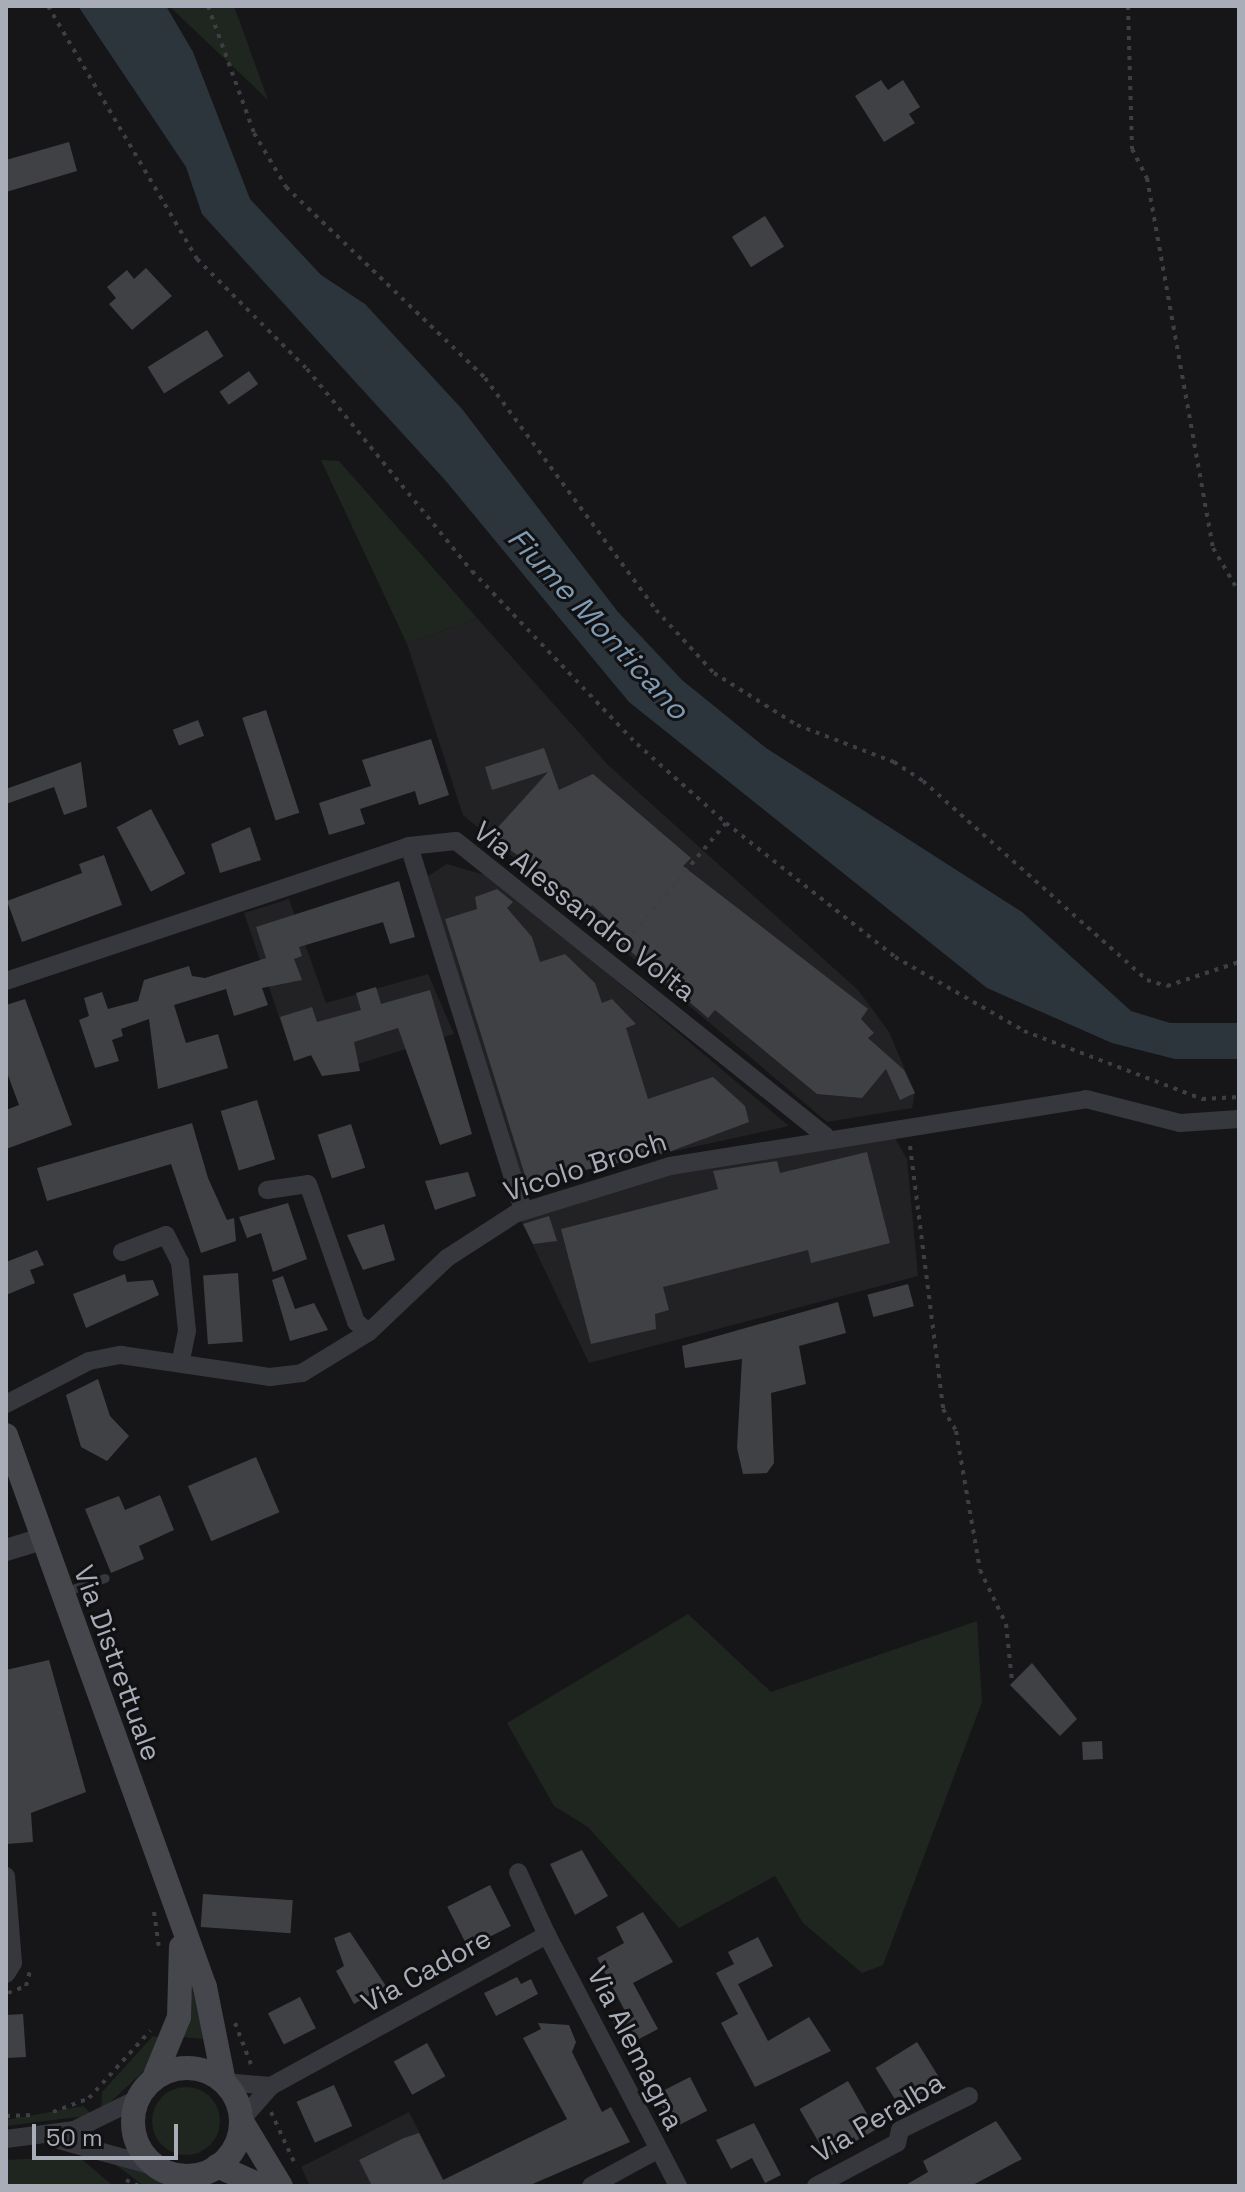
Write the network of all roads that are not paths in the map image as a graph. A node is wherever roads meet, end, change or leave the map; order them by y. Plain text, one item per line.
1 (409, 846) junction
2 (6, 961) edge
3 (8, 981) edge
4 (1239, 1119) edge
5 (826, 1136) junction
6 (267, 1190) dead end
7 (523, 1210) junction
8 (122, 1252) dead end
9 (369, 1332) junction
10 (181, 1359) junction
11 (6, 1404) edge
12 (6, 1435) edge
13 (42, 1539) junction
14 (6, 1550) edge
15 (105, 1578) dead end
16 (60, 1593) junction
17 (518, 1872) dead end
18 (6, 1876) edge
19 (177, 1909) junction
20 (547, 1935) junction
21 (6, 1974) edge
22 (154, 2078) junction
23 (224, 2082) junction
24 (269, 2095) junction
25 (969, 2096) dead end
26 (137, 2099) junction
27 (241, 2120) junction
28 (40, 2137) junction
29 (6, 2139) edge
30 (657, 2150) junction
31 (217, 2166) junction
32 (157, 2167) junction
33 (290, 2180) edge
34 (262, 2186) edge
35 (591, 2186) edge
36 (678, 2186) edge
37 (816, 2186) edge

1 - 3 street, Via Alessandro Volta
1 - 5 street, Via Alessandro Volta
1 - 7 street
2 - 3 street
4 - 5 street, Vicolo Broch
5 - 7 street, Vicolo Broch
6 - 9 street
7 - 9 street, Vicolo Broch
8 - 10 street
9 - 10 street, Vicolo Broch
10 - 11 street, Vicolo Broch
12 - 13 main road, Via Distrettuale
13 - 14 street
13 - 16 main road, Via Distrettuale
15 - 16 lane
16 - 19 main road, Via Distrettuale
17 - 20 street
18 - 21 street
19 - 22 main road
19 - 23 main road, Via Distrettuale
20 - 24 street, Via Cadore
20 - 30 street, Via Alemagna
22 - 23 main road
22 - 26 main road
23 - 24 street
23 - 27 main road
24 - 27 street, Via Cadore
25 - 37 street, Via Peralba
26 - 28 street
26 - 32 main road
27 - 31 main road
27 - 33 main road
28 - 29 street
28 - 32 street
30 - 35 street
30 - 36 street, Via Alemagna
31 - 32 main road
31 - 34 main road

